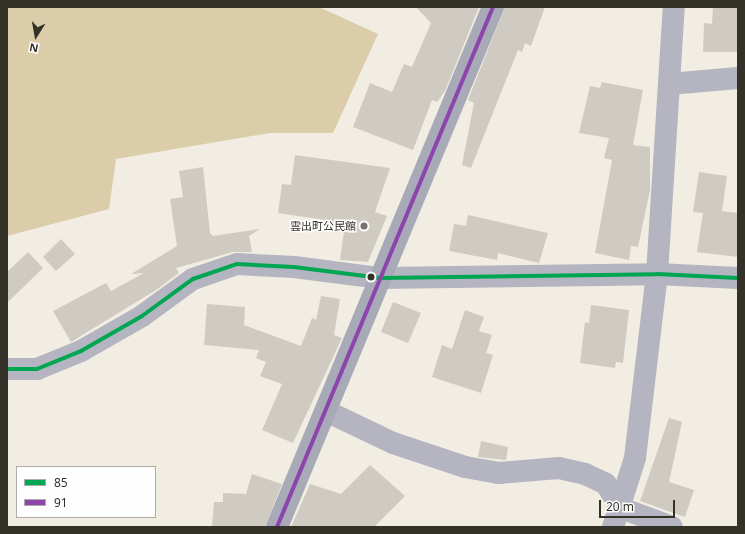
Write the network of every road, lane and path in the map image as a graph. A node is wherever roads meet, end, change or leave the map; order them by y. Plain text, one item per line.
1 (493, 7) edge
2 (674, 7) edge
3 (738, 78) edge
4 (669, 84) junction
5 (657, 274) junction
6 (380, 278) junction
7 (738, 278) edge
8 (7, 369) edge
9 (326, 411) junction
10 (617, 517) edge
11 (277, 527) edge
12 (672, 527) edge

1 - 6 main road
2 - 4 street
3 - 4 street
4 - 5 street
5 - 6 street
5 - 7 street
5 - 10 street
6 - 8 street
6 - 9 main road
9 - 10 street
9 - 11 main road
10 - 12 street

